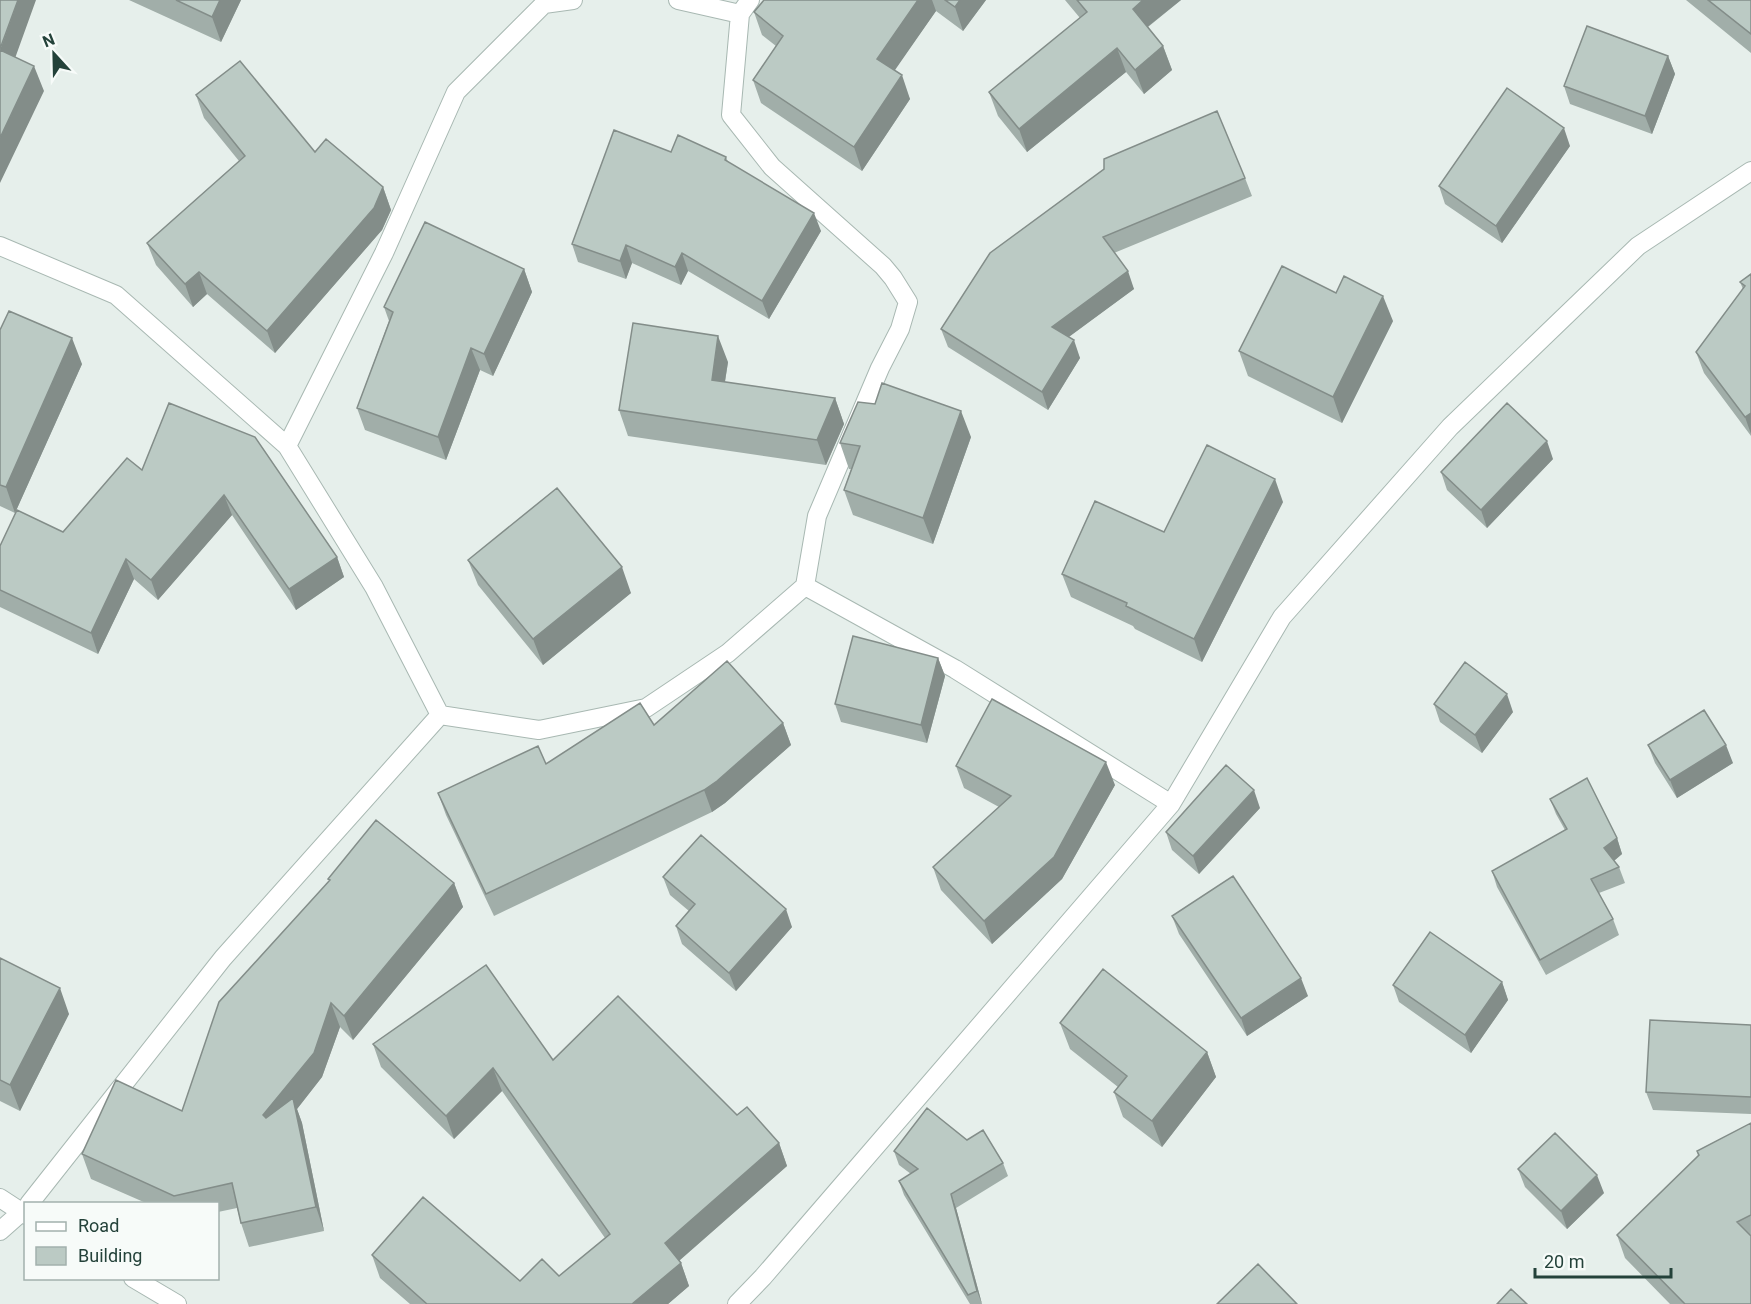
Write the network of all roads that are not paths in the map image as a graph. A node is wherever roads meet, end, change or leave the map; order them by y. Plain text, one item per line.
1 (573, 0) edge
2 (678, 0) edge
3 (745, 7) edge
4 (1751, 171) edge
5 (0, 246) edge
6 (287, 446) junction
7 (806, 586) junction
8 (440, 715) junction
9 (1171, 804) junction
10 (0, 1198) edge
11 (31, 1202) edge
12 (24, 1210) edge
13 (24, 1211) edge
14 (0, 1231) edge
15 (136, 1280) edge
16 (177, 1304) edge
17 (737, 1304) edge

1 - 6 street
2 - 3 street
3 - 7 street
4 - 9 street
5 - 6 street
6 - 8 street
7 - 8 street
7 - 9 street
8 - 11 street
9 - 17 street
10 - 12 street
13 - 14 street
15 - 16 street

